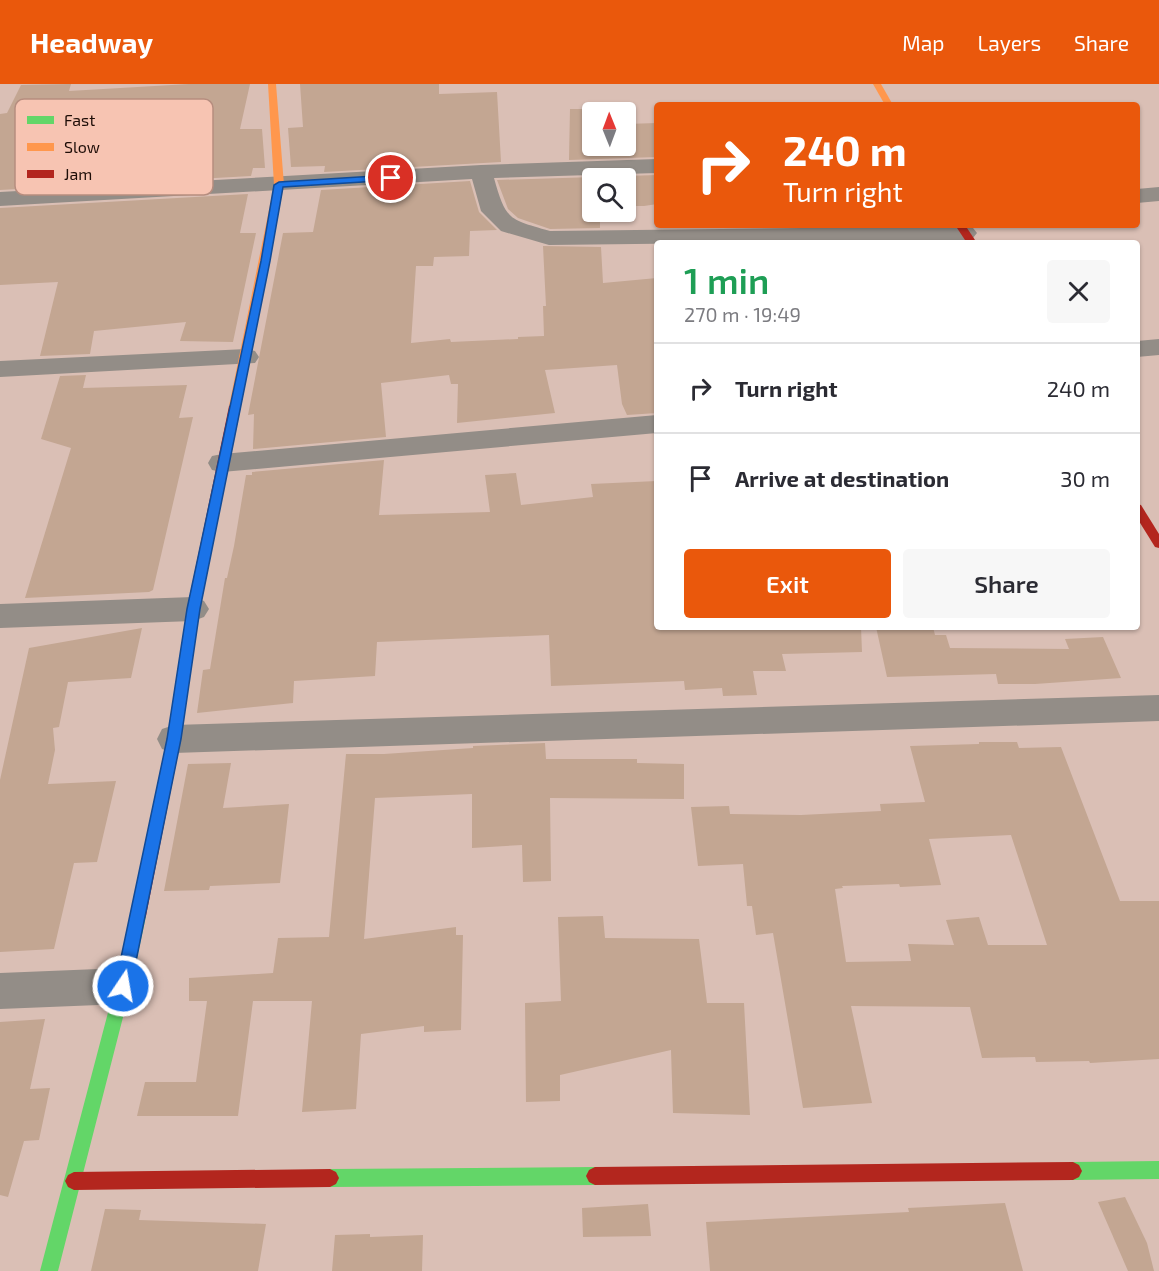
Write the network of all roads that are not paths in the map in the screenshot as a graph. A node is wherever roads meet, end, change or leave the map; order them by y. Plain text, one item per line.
1 (272, 84) edge
2 (877, 84) edge
3 (887, 102) edge
4 (654, 166) edge
5 (481, 172) junction
6 (279, 185) junction
7 (213, 188) edge
8 (1159, 194) edge
9 (80, 195) edge
10 (1140, 196) edge
11 (0, 199) edge
12 (966, 234) edge
13 (1159, 347) edge
14 (1140, 349) edge
15 (246, 357) junction
16 (0, 369) edge
17 (654, 424) edge
18 (222, 463) junction
19 (1140, 513) edge
20 (1159, 544) edge
21 (193, 609) junction
22 (0, 616) edge
23 (1159, 708) edge
24 (174, 739) junction
25 (123, 986) junction
26 (0, 991) edge
27 (1159, 1170) edge
28 (74, 1181) junction
29 (49, 1271) edge

1 - 6 street
2 - 3 street
4 - 5 street
5 - 6 street
5 - 12 street
6 - 7 street
6 - 15 street
8 - 10 street
9 - 11 street
13 - 14 street
15 - 16 street
15 - 18 street
17 - 18 street
18 - 21 street
19 - 20 street
21 - 22 street
21 - 24 street
23 - 24 street
24 - 25 street
25 - 26 street
25 - 28 street
27 - 28 street
28 - 29 street

